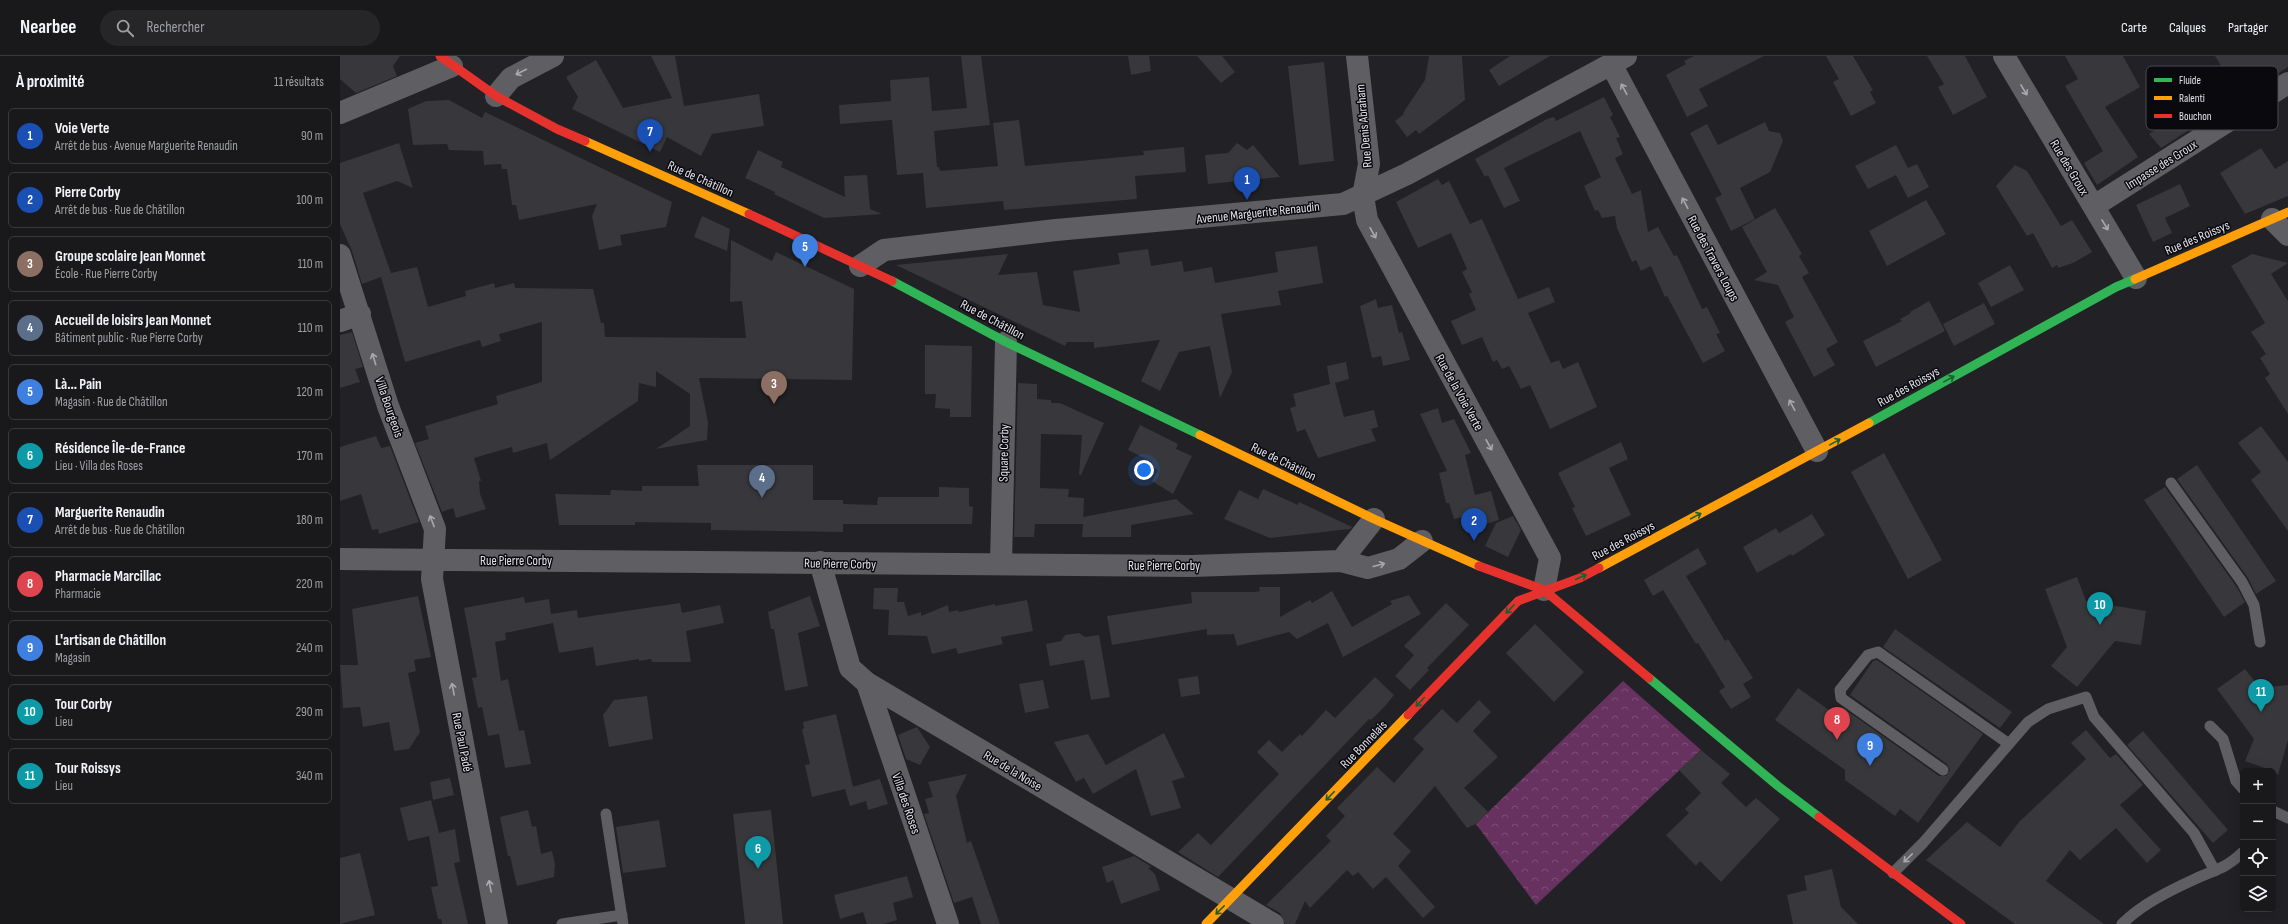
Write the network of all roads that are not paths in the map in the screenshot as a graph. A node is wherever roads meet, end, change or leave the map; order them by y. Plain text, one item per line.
1 (553, 56) edge
2 (1357, 56) edge
3 (2004, 56) edge
4 (1618, 60) edge
5 (446, 61) edge
6 (2288, 83) edge
7 (2278, 89) edge
8 (496, 96) junction
9 (340, 113) edge
10 (2214, 130) edge
11 (1363, 196) junction
12 (2094, 206) junction
13 (2280, 216) edge
14 (2288, 235) edge
15 (340, 255) edge
16 (860, 266) junction
17 (2136, 278) junction
18 (350, 318) edge
19 (1006, 342) junction
20 (1818, 451) junction
21 (2171, 483) dead end
22 (1374, 519) junction
23 (1422, 541) junction
24 (340, 559) edge
25 (434, 559) junction
26 (1341, 561) junction
27 (820, 562) junction
28 (1001, 564) junction
29 (1544, 590) junction
30 (2260, 642) dead end
31 (867, 683) junction
32 (2210, 726) dead end
33 (2009, 744) junction
34 (1943, 770) dead end
35 (2240, 786) edge
36 (2276, 812) edge
37 (606, 814) dead end
38 (2288, 818) edge
39 (2240, 855) edge
40 (2215, 871) junction
41 (1893, 873) junction
42 (1231, 899) junction
43 (622, 919) edge
44 (497, 924) edge
45 (562, 924) edge
46 (948, 924) edge
47 (1206, 924) edge
48 (1273, 924) edge
49 (1961, 924) edge
50 (2122, 924) edge

1 -> 8 street
2 - 11 street, Rue Denis Abraham
3 -> 12 street, Rue des Groux
4 - 11 street, Avenue Marguerite Renaudin
20 -> 4 street, Rue des Travers Loups
5 - 8 main road, Rue de Châtillon
5 - 9 street
6 - 7 street, Impasse des Groux
8 - 16 main road, Rue de Châtillon
10 - 12 street, Impasse des Groux
11 - 16 street, Avenue Marguerite Renaudin
11 -> 29 street, Rue de la Voie Verte
12 -> 17 street, Rue des Groux
13 - 14 street
13 - 17 main road, Rue des Roissys
15 - 18 street, Villa Bourgeois
16 - 19 main road, Rue de Châtillon
20 -> 17 main road, Rue des Roissys
25 -> 18 street, Villa Bourgeois
19 - 22 main road, Rue de Châtillon
19 - 28 street, Square Corby
29 -> 20 main road, Rue des Roissys
21 - 30 lane
22 - 23 main road, Rue de Châtillon
22 - 26 street
26 -> 23 street, Rue Pierre Corby
23 - 29 main road, Rue de Châtillon
24 - 25 street, Rue Pierre Corby
25 - 27 street, Rue Pierre Corby
44 -> 25 street, Rue Paul Padé
26 - 28 street, Rue Pierre Corby
27 - 28 street, Rue Pierre Corby
27 - 31 street, Rue de la Noise
29 - 41 main road, Rue de Châtillon
29 -> 42 main road, Rue Bonnelais
31 - 42 street, Rue de la Noise
31 - 46 street, Villa des Roses
32 - 35 lane
33 - 34 lane
33 - 40 lane
33 -> 41 lane
36 - 38 lane
37 - 43 lane
39 - 40 lane
40 - 50 lane
41 - 49 main road, Rue de Châtillon
42 -> 47 main road, Rue Bonnelais
42 - 48 street, Rue de la Noise
43 - 45 lane

